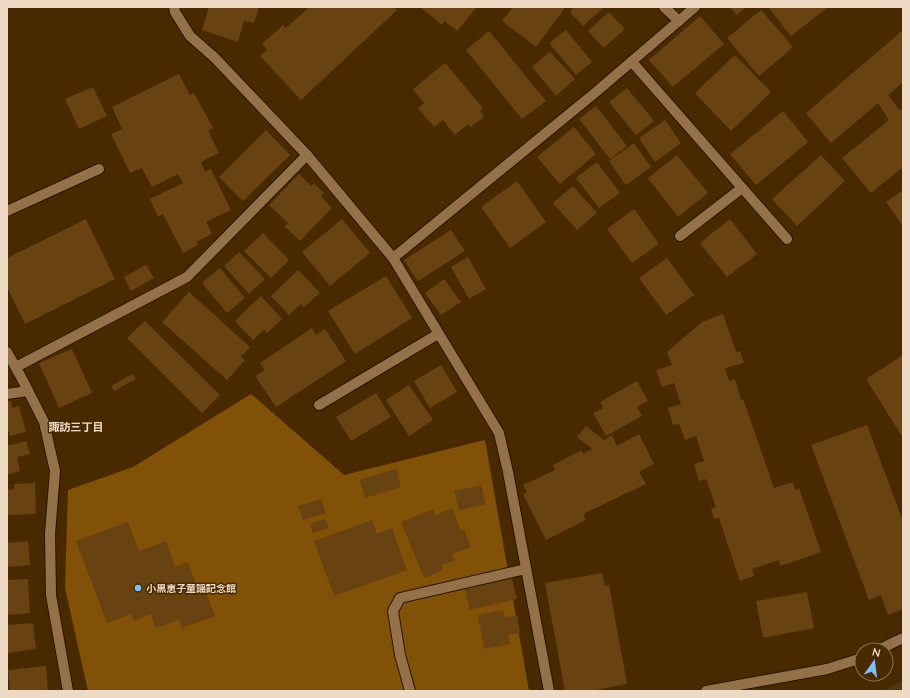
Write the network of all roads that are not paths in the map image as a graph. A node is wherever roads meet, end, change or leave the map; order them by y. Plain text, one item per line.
1 (174, 7) edge
2 (664, 7) edge
3 (695, 7) edge
4 (679, 21) junction
5 (632, 62) junction
6 (307, 155) junction
7 (99, 170) dead end
8 (742, 188) junction
9 (7, 211) edge
10 (680, 236) dead end
11 (787, 239) dead end
12 (393, 258) junction
13 (438, 334) junction
14 (7, 352) edge
15 (16, 367) junction
16 (28, 390) junction
17 (7, 394) edge
18 (319, 404) dead end
19 (526, 569) junction
20 (854, 661) edge
21 (68, 691) edge
22 (410, 691) edge
23 (549, 691) edge
24 (706, 691) edge

1 - 6 street
2 - 4 street
3 - 4 street
4 - 5 street
5 - 8 street
5 - 12 street
6 - 12 street
6 - 15 street
7 - 9 street
8 - 10 street
8 - 11 street
12 - 13 street
13 - 18 street
13 - 19 street
14 - 15 street
15 - 16 street
16 - 17 street
16 - 21 street
19 - 22 street
19 - 23 street
20 - 24 street

